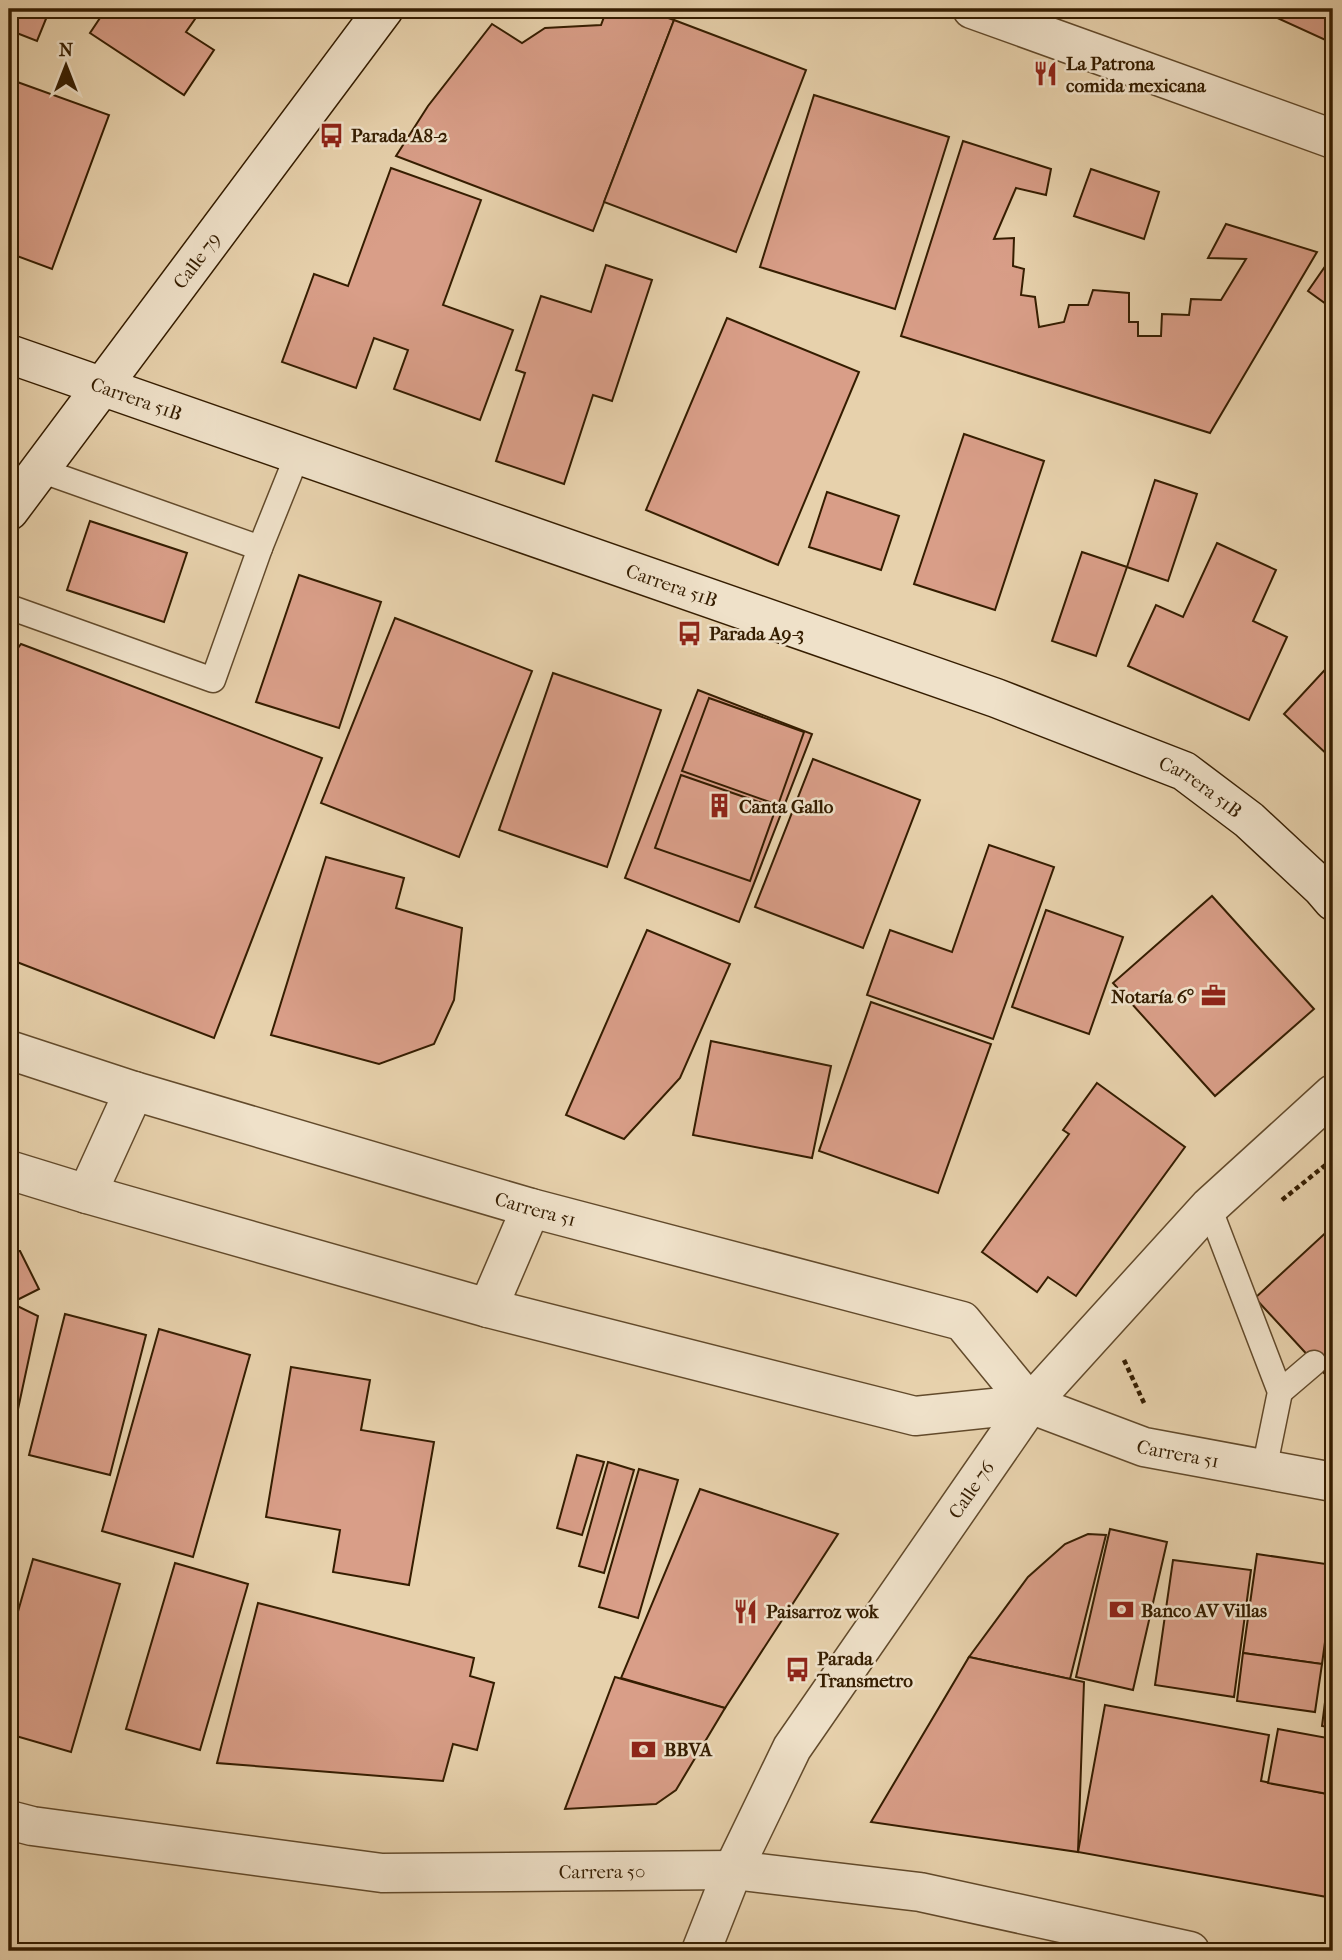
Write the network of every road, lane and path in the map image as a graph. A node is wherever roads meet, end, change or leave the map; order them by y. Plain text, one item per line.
1 (384, 9) edge
2 (972, 9) edge
3 (1333, 139) edge
4 (9, 354) edge
5 (101, 388) junction
6 (297, 456) junction
7 (40, 470) junction
8 (9, 511) edge
9 (260, 548) junction
10 (9, 607) edge
11 (1333, 901) edge
12 (9, 1051) edge
13 (134, 1091) junction
14 (1333, 1094) edge
15 (9, 1170) edge
16 (87, 1194) junction
17 (531, 1208) junction
18 (1209, 1208) junction
19 (488, 1307) junction
20 (1314, 1363) dead end
21 (1280, 1392) junction
22 (1030, 1404) junction
23 (1264, 1470) junction
24 (1333, 1482) edge
25 (9, 1820) edge
26 (733, 1870) junction
27 (701, 1951) edge
28 (1190, 1951) edge

1 - 5 street, Calle 79
2 - 3 street
4 - 5 street, Carrera 51B
5 - 6 street, Carrera 51B
5 - 7 street, Calle 79
6 - 9 lane
6 - 11 street, Carrera 51B
7 - 8 street, Calle 79
7 - 9 lane
9 - 10 lane
12 - 13 street, Carrera 51
13 - 16 street
13 - 17 street, Carrera 51
14 - 18 street, Calle 76
15 - 16 street, Carrera 51
16 - 19 street, Carrera 51
17 - 19 street
17 - 22 street, Carrera 51
18 - 21 lane
18 - 22 street, Calle 76
19 - 22 street, Carrera 51
20 - 21 lane
21 - 23 lane
22 - 23 street, Carrera 51
22 - 26 street, Calle 76
23 - 24 street, Carrera 51
25 - 26 street, Carrera 50
26 - 27 street, Calle 76
26 - 28 street, Carrera 50

